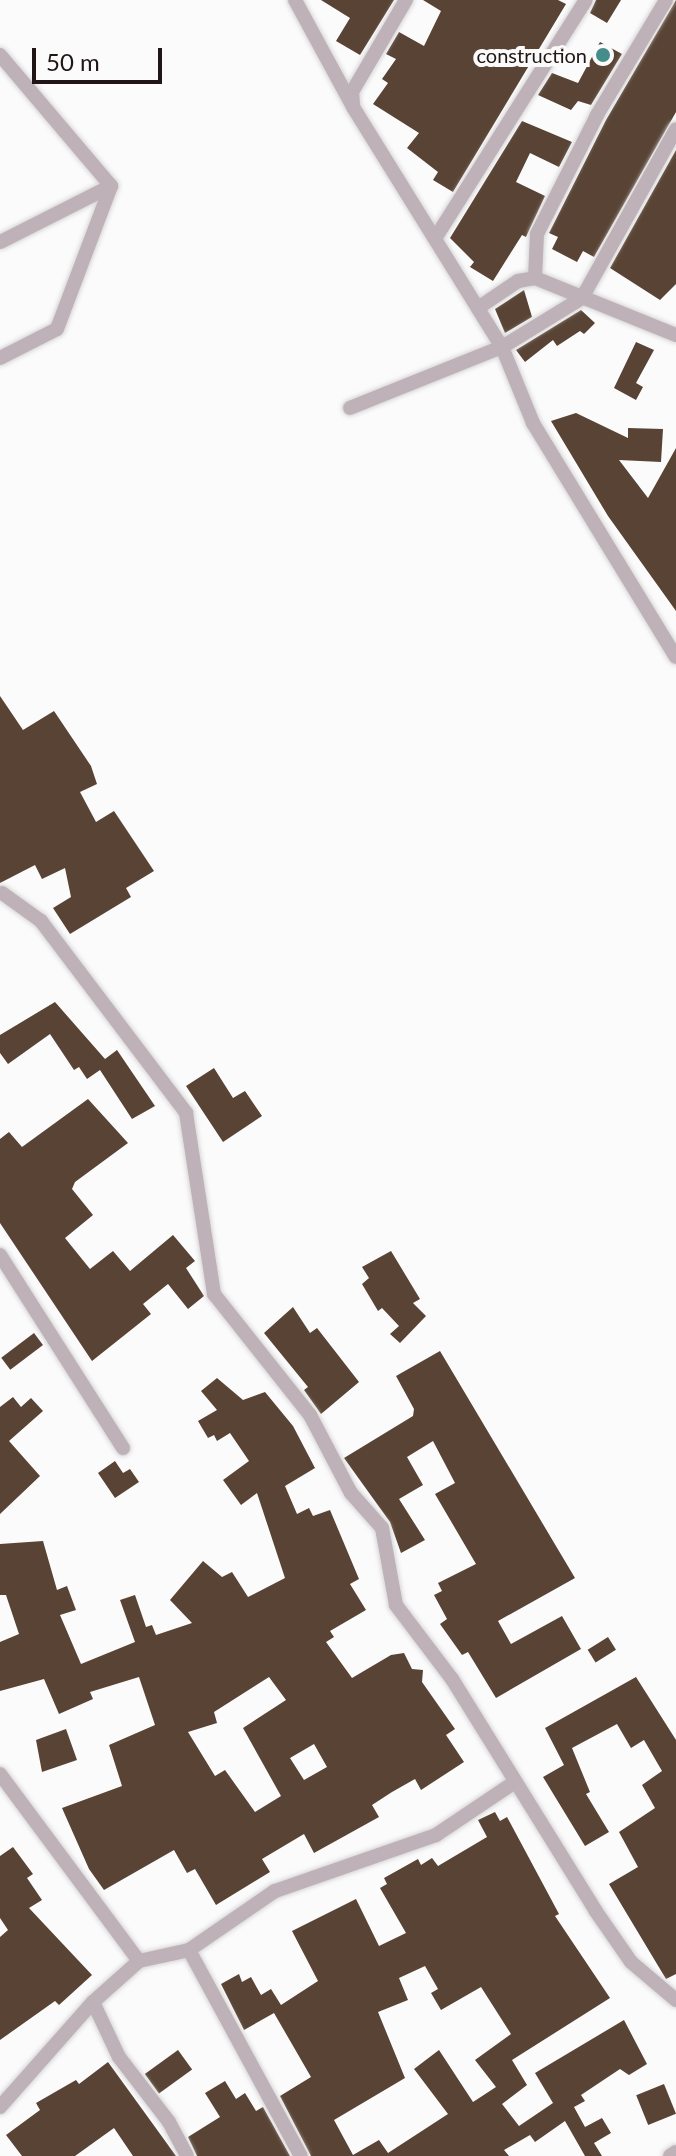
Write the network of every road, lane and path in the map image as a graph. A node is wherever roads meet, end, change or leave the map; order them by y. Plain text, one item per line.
1 (295, 0) edge
2 (406, 0) edge
3 (586, 0) edge
4 (666, 0) edge
5 (0, 55) edge
6 (353, 107) junction
7 (676, 129) edge
8 (111, 186) junction
9 (436, 237) junction
10 (0, 242) edge
11 (535, 278) junction
12 (582, 298) junction
13 (478, 308) junction
14 (676, 335) edge
15 (502, 347) junction
16 (0, 358) edge
17 (350, 408) dead end
18 (676, 657) edge
19 (1, 892) edge
20 (0, 1255) edge
21 (123, 1448) dead end
22 (0, 1774) edge
23 (515, 1782) junction
24 (189, 1950) junction
25 (139, 1961) junction
26 (676, 2000) edge
27 (93, 2002) junction
28 (0, 2107) edge
29 (676, 2152) edge
30 (187, 2156) edge
31 (301, 2156) edge
32 (670, 2156) edge

1 - 6 street
2 - 6 street
3 - 9 street
4 - 11 street
5 - 8 street
6 - 9 street
7 - 12 street
8 - 10 street
8 - 16 street
9 - 13 street
11 - 12 street
11 - 13 street
12 - 14 street
12 - 15 street
13 - 15 street
15 - 17 street
15 - 18 street
19 - 23 street
20 - 21 street
22 - 25 street
23 - 24 street
23 - 26 street
24 - 25 street
24 - 31 street
25 - 27 street
27 - 28 street
27 - 30 street
29 - 32 street

